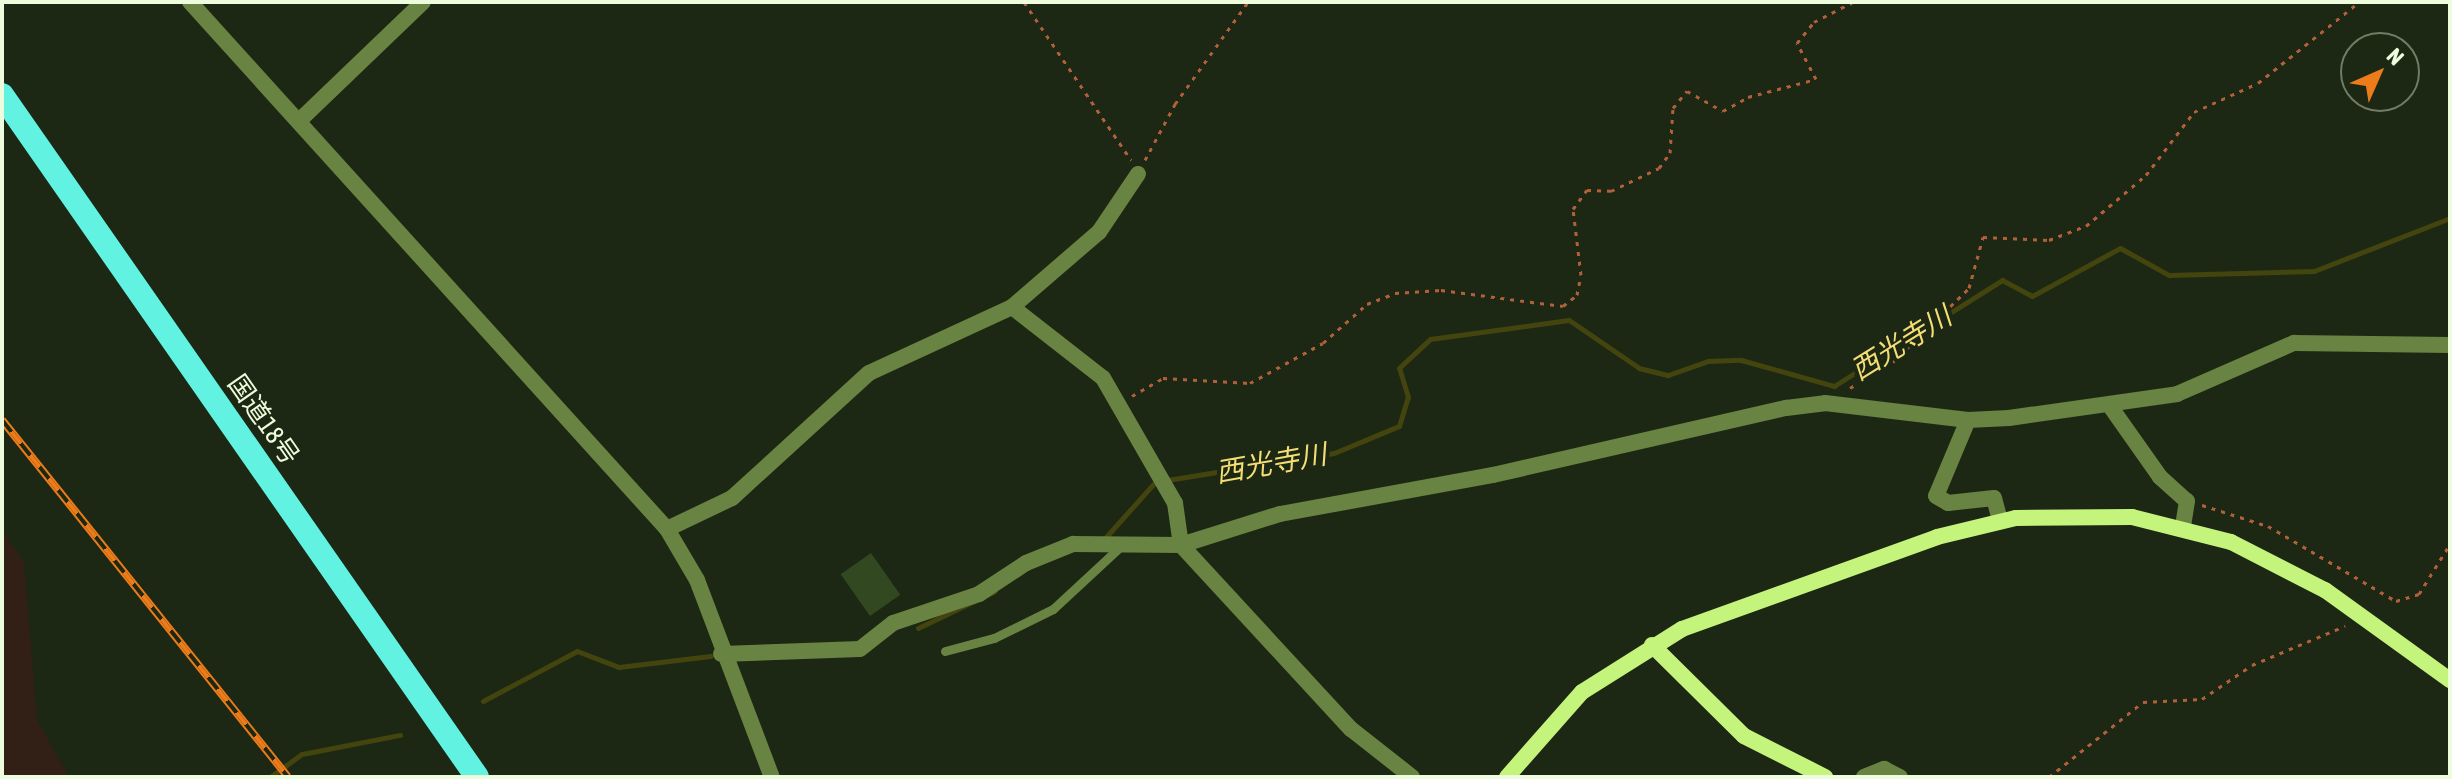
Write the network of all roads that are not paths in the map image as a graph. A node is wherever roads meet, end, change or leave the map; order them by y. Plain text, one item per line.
1 (190, 2) edge
2 (423, 2) edge
3 (2, 95) edge
4 (300, 120) junction
5 (1138, 174) road end
6 (1012, 307) junction
7 (2450, 345) edge
8 (2110, 406) junction
9 (1968, 420) junction
10 (2000, 521) junction
11 (2183, 527) junction
12 (667, 529) junction
13 (1123, 544) junction
14 (1181, 545) junction
15 (1652, 645) junction
16 (945, 651) dead end
17 (721, 654) junction
18 (2450, 680) edge
19 (477, 777) edge
20 (772, 777) edge
21 (1412, 777) edge
22 (1507, 777) edge
23 (1825, 777) edge
24 (1864, 777) edge
25 (1900, 777) edge

1 - 4 street
2 - 4 street
3 - 19 highway, 国道18号
4 - 12 street
5 - 6 street
6 - 12 street
6 - 14 street
7 - 8 street
8 - 9 street
8 - 11 street
9 - 10 street
9 - 14 street
10 - 11 street
10 - 15 street
11 - 18 street
12 - 17 street
13 - 14 street
13 - 16 lane
13 - 17 street
14 - 21 street
15 - 22 street
15 - 23 street
17 - 20 street
24 - 25 street

